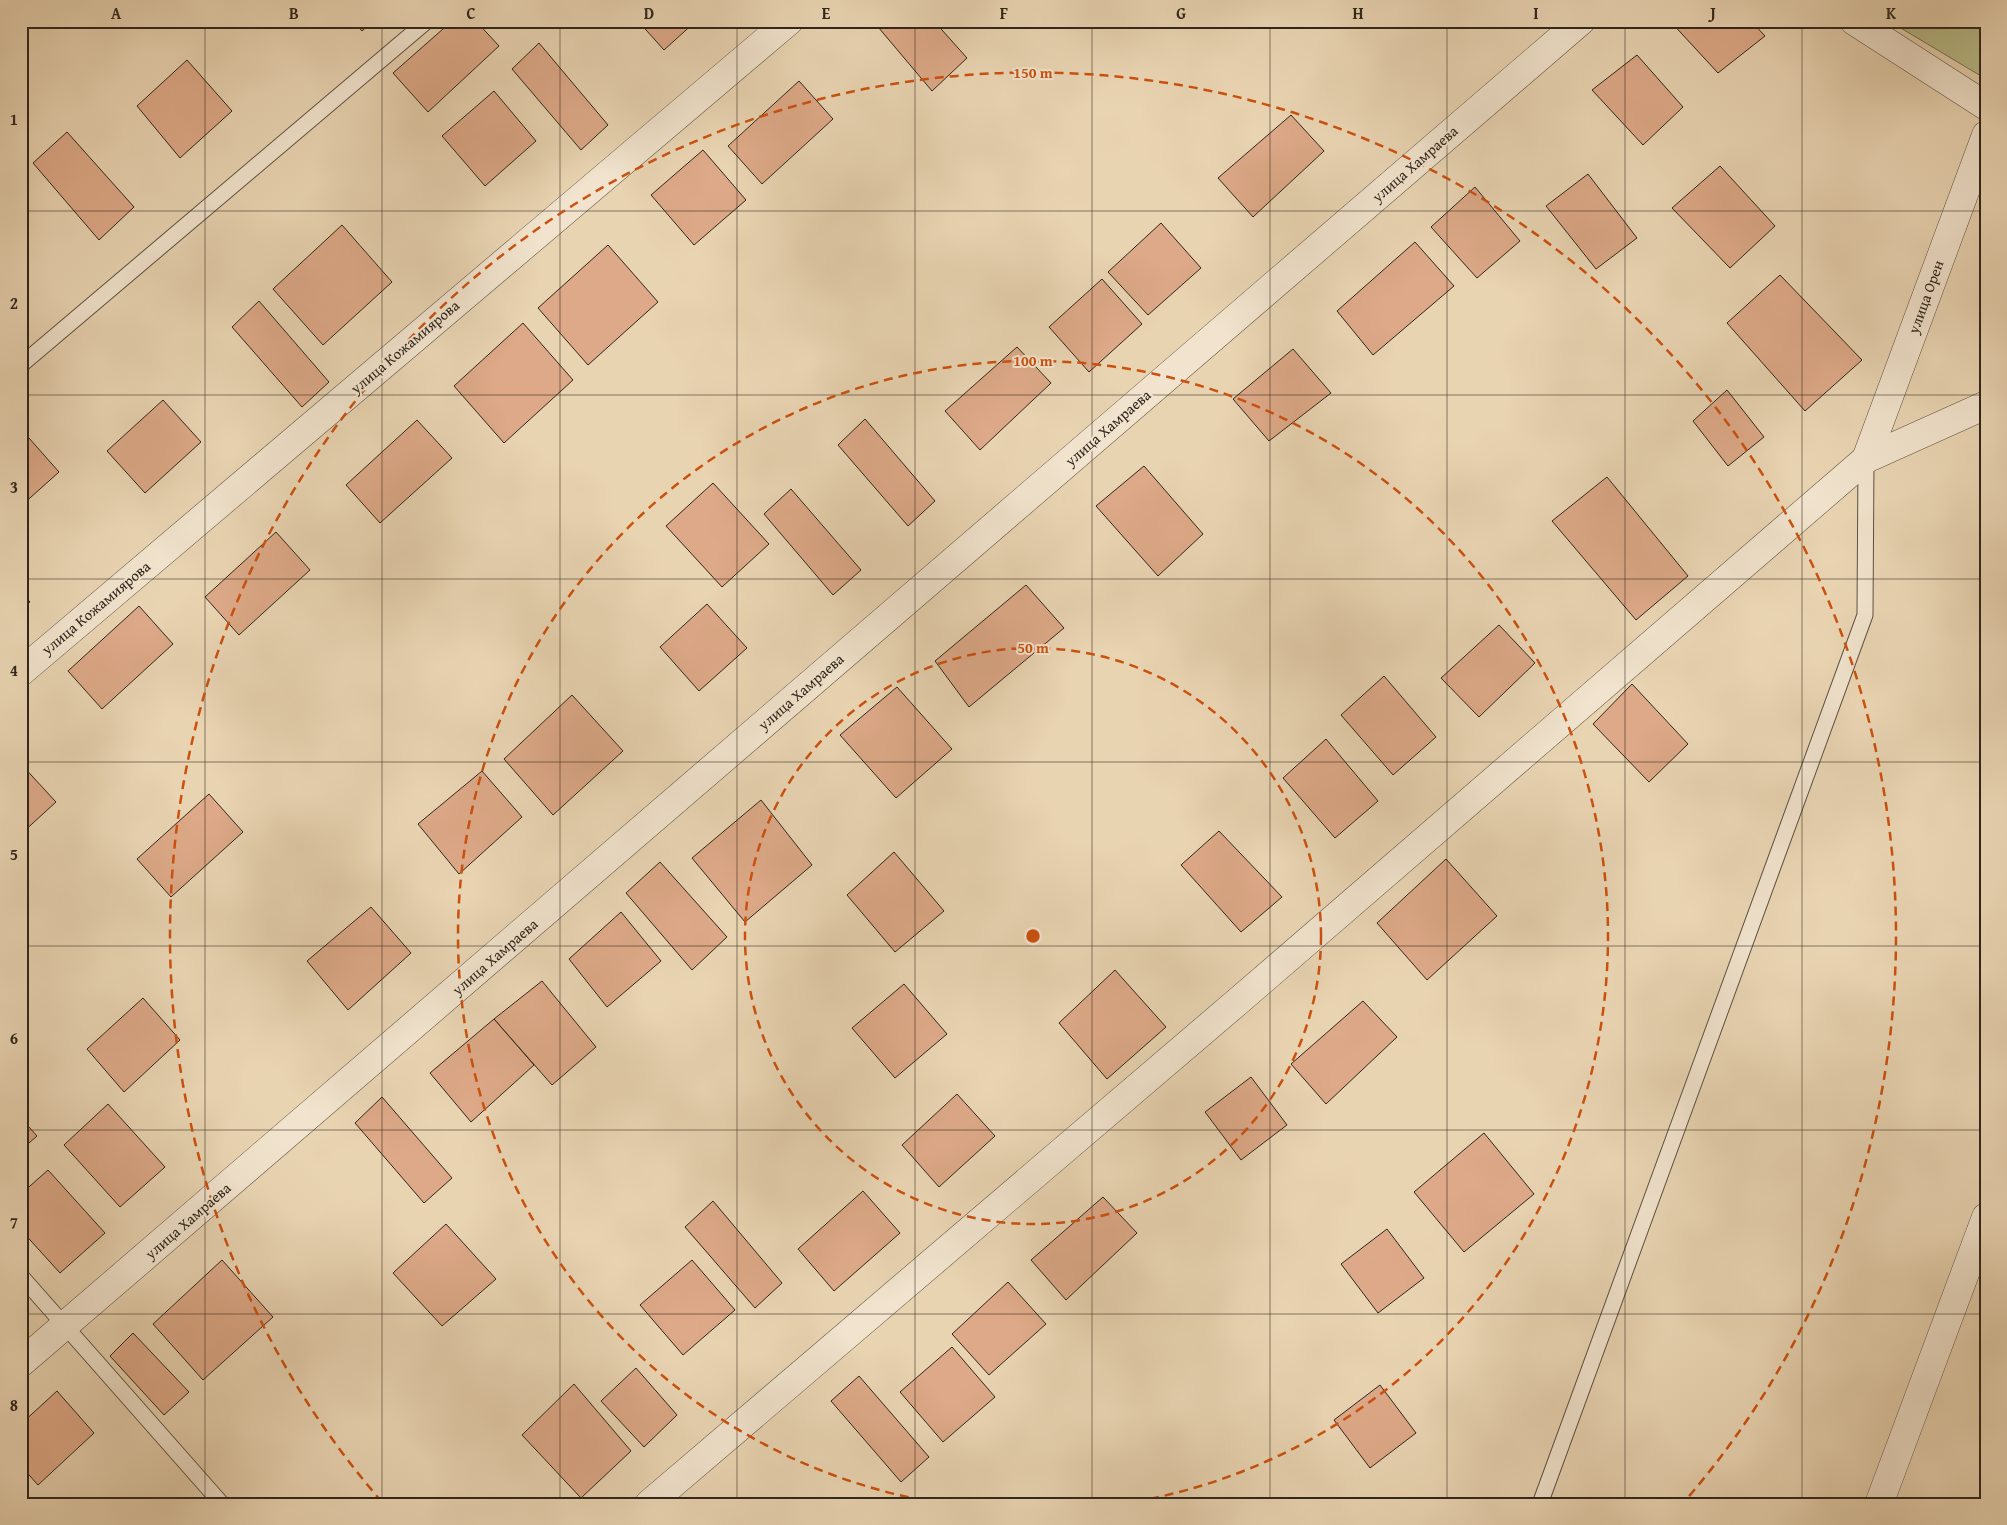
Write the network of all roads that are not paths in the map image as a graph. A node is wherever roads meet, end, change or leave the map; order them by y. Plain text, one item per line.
1 (427, 21) edge
2 (789, 21) edge
3 (1581, 21) edge
4 (1854, 21) edge
5 (1986, 106) edge
6 (1986, 135) edge
7 (21, 365) edge
8 (1986, 405) edge
9 (1866, 459) junction
10 (21, 672) edge
11 (1986, 1217) edge
12 (21, 1276) edge
13 (65, 1326) junction
14 (21, 1363) edge
15 (222, 1504) edge
16 (649, 1504) edge
17 (1540, 1504) edge
18 (1879, 1504) edge

1 - 7 lane
2 - 10 street, улица Кожамиярова
3 - 13 street, улица Хамраева
4 - 5 street
6 - 9 street, улица Орен
8 - 9 street
9 - 16 street
9 - 17 lane
11 - 18 street
12 - 13 lane
13 - 14 street, улица Хамраева
13 - 15 lane

